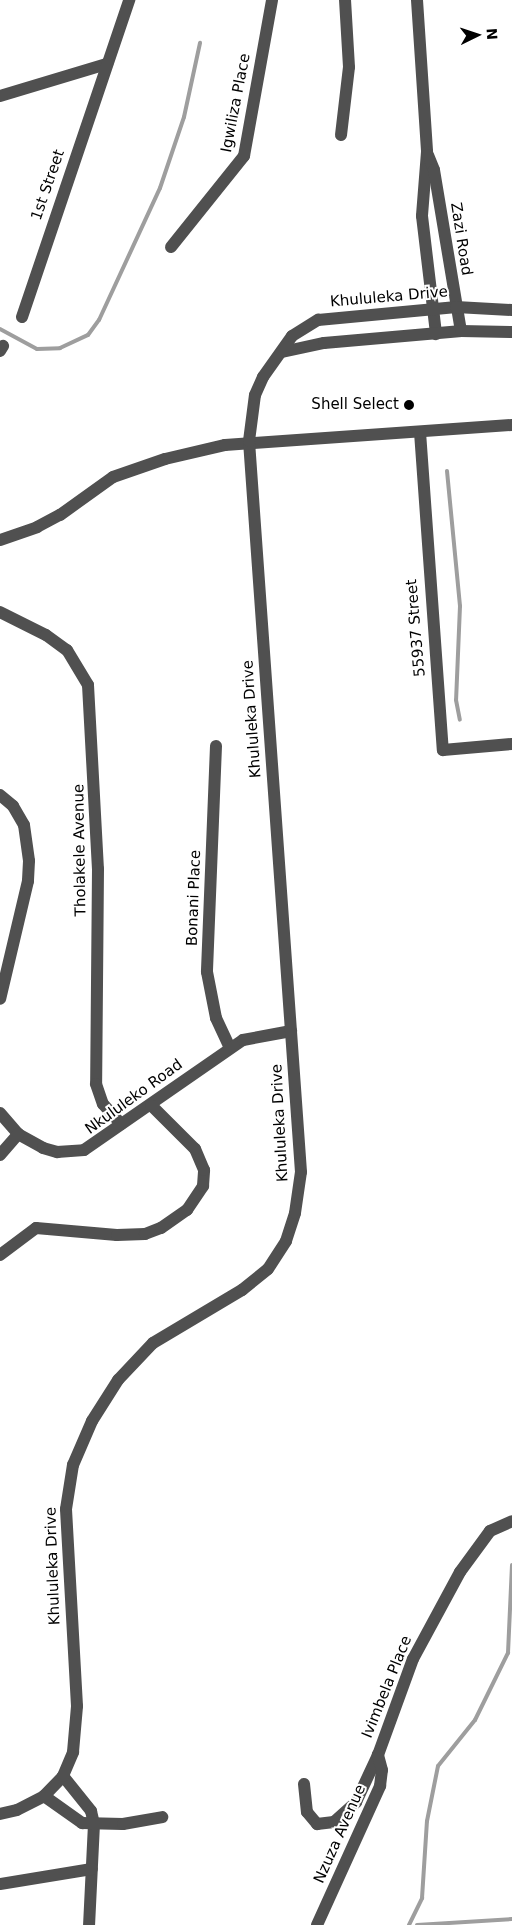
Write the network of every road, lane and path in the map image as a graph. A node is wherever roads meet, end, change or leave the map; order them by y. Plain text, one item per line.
1 (129, 0) edge
2 (272, 0) edge
3 (345, 0) edge
4 (418, 0) edge
5 (107, 64) junction
6 (0, 96) edge
7 (341, 135) dead end
8 (427, 152) junction
9 (171, 247) dead end
10 (456, 307) junction
11 (433, 309) junction
12 (512, 310) edge
13 (22, 317) dead end
14 (461, 331) junction
15 (512, 332) edge
16 (436, 334) junction
17 (282, 352) junction
18 (512, 425) edge
19 (420, 432) junction
20 (249, 441) junction
21 (0, 540) edge
22 (0, 612) edge
23 (512, 745) edge
24 (216, 746) dead end
25 (0, 795) edge
26 (0, 999) edge
27 (291, 1031) junction
28 (230, 1048) junction
29 (151, 1105) junction
30 (0, 1113) edge
31 (122, 1124) junction
32 (18, 1134) junction
33 (0, 1155) edge
34 (0, 1255) edge
35 (512, 1521) edge
36 (378, 1755) junction
37 (63, 1776) junction
38 (304, 1784) dead end
39 (44, 1796) junction
40 (0, 1814) edge
41 (162, 1816) dead end
42 (94, 1824) junction
43 (92, 1869) junction
44 (0, 1884) edge
45 (89, 1925) edge
46 (317, 1925) edge

1 - 5 street, 1st Street
2 - 9 street, Igwiliza Place
3 - 7 street
4 - 8 street, Zazi Road
5 - 6 street
5 - 13 street, 1st Street
8 - 10 street, Zazi Road
8 - 11 street, Zazi Road
10 - 11 street, Khululeka Drive
10 - 12 street, Khululeka Drive
10 - 14 street, Zazi Road
11 - 16 street, Zazi Road
11 - 17 street, Khululeka Drive
14 - 15 street
14 - 16 street
16 - 17 street
17 - 20 street, Khululeka Drive
18 - 19 street
19 - 20 street
19 - 23 street, 55937 Street
20 - 21 street
20 - 27 street, Khululeka Drive
22 - 31 street, Tholakele Avenue
24 - 28 street, Bonani Place
25 - 26 street
27 - 28 street, Nkululeko Road
27 - 37 street, Khululeka Drive
28 - 29 street, Nkululeko Road
29 - 31 street, Nkululeko Road
29 - 34 street
30 - 32 street, Nkululeko Road
31 - 32 street, Nkululeko Road
32 - 33 street
35 - 36 street, Ivimbela Place
36 - 38 street, Ivimbela Place
36 - 46 street, Nzuza Avenue
37 - 39 street, Khululeka Drive
37 - 42 street
39 - 40 street
39 - 42 street
41 - 42 street
42 - 43 street
43 - 44 street
43 - 45 street

